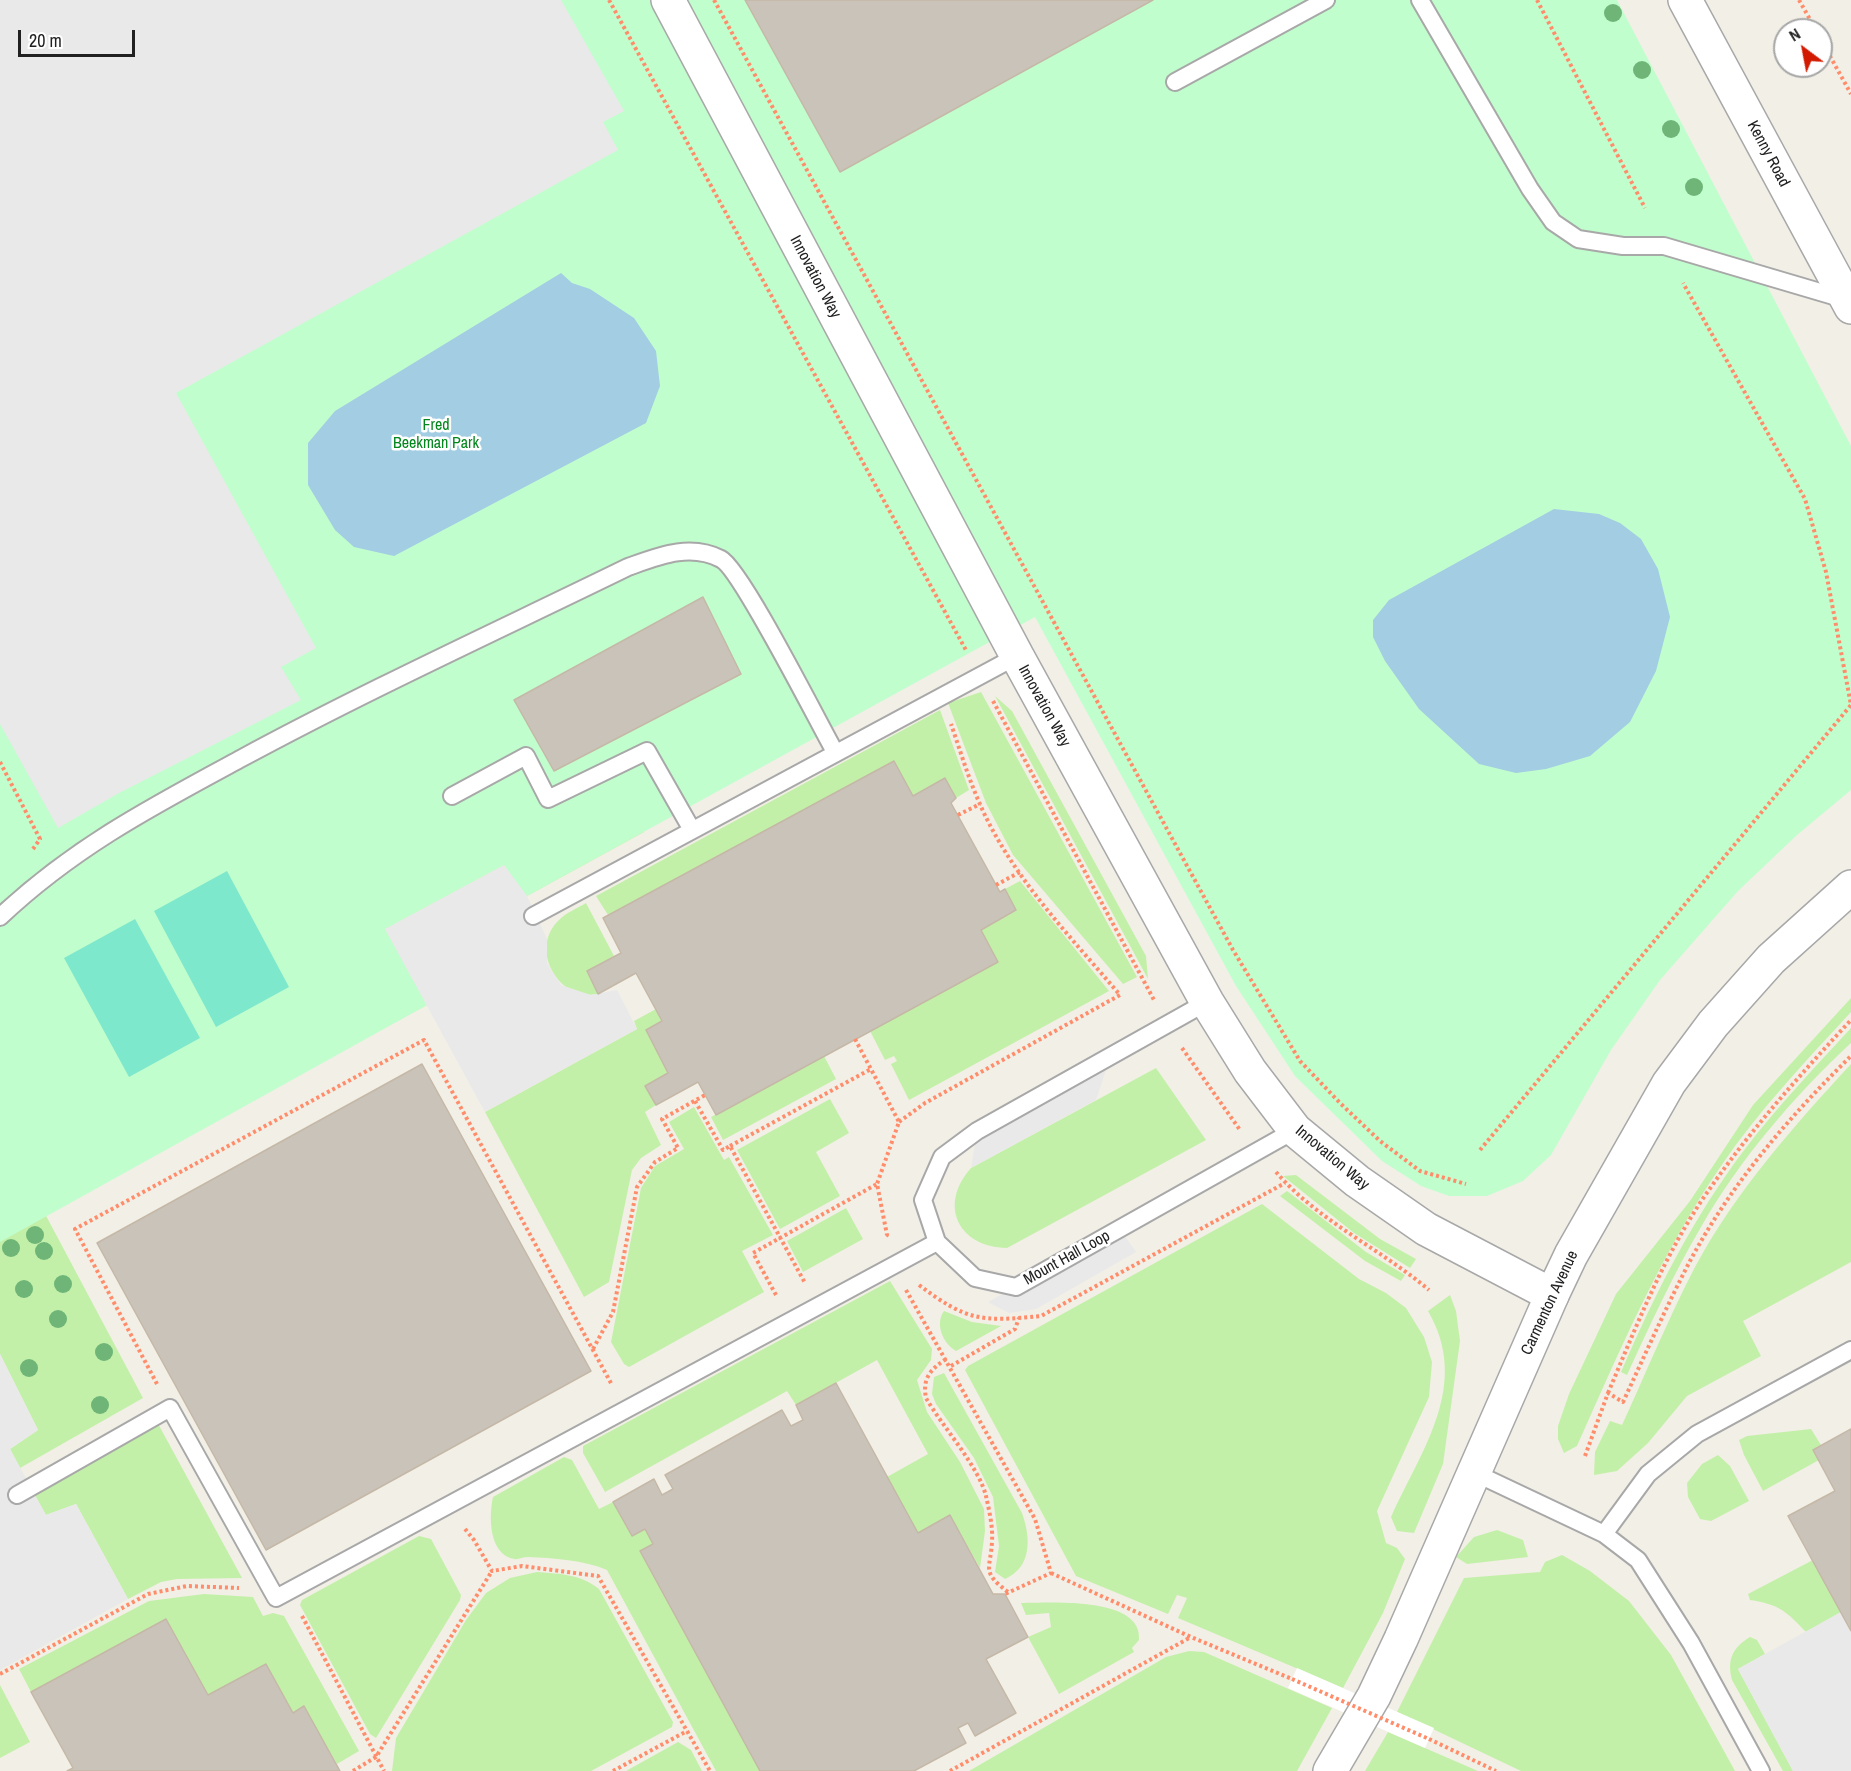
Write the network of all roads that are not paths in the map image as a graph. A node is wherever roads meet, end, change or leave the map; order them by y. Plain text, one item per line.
1 (668, 0) edge
2 (1326, 0) edge
3 (1420, 0) edge
4 (1685, 0) edge
5 (1175, 82) dead end
6 (1849, 303) edge
7 (1017, 656) junction
8 (835, 752) junction
9 (452, 796) dead end
10 (692, 831) junction
11 (1851, 887) edge
12 (533, 916) dead end
13 (0, 917) edge
14 (1208, 1002) junction
15 (1295, 1130) junction
16 (937, 1242) junction
17 (1552, 1295) junction
18 (1851, 1350) edge
19 (1475, 1473) junction
20 (16, 1495) dead end
21 (1604, 1534) junction
22 (1330, 1771) edge
23 (1761, 1771) edge

1 - 7 street, Innovation Way
2 - 5 lane
3 - 6 lane
4 - 6 street, Kenny Road
7 - 8 lane
7 - 14 street, Innovation Way
8 - 10 lane
8 - 13 lane
9 - 10 lane
10 - 12 lane
11 - 17 street, Carmenton Avenue
14 - 15 street, Innovation Way
14 - 16 lane, Mount Hall Loop
15 - 16 lane, Mount Hall Loop
15 - 17 street, Innovation Way
16 - 20 lane
17 - 19 street, Carmenton Avenue
18 - 21 lane
19 - 21 lane
19 - 22 street, Carmenton Avenue
21 - 23 lane

